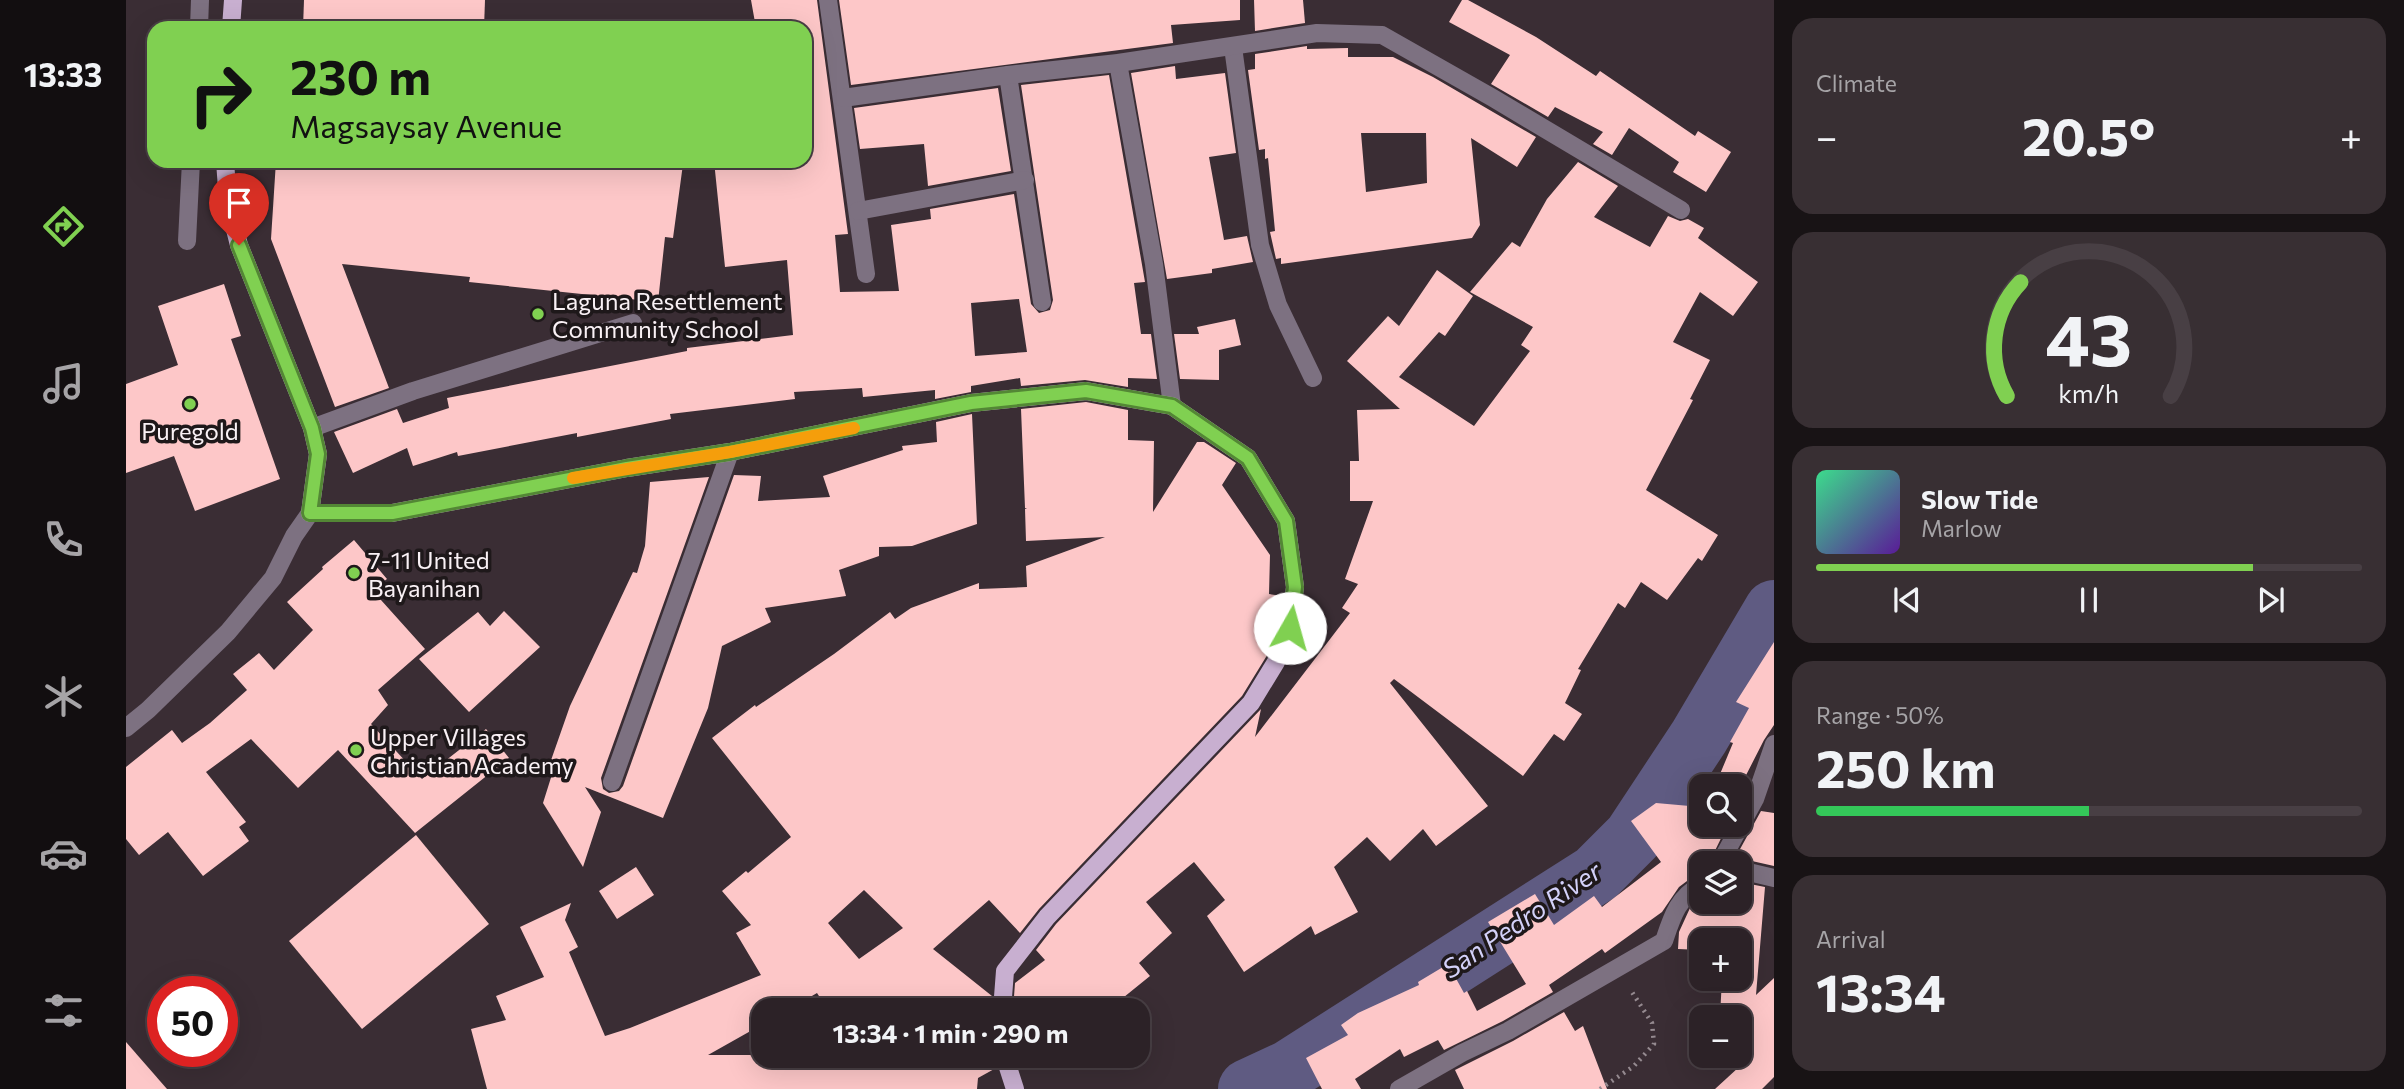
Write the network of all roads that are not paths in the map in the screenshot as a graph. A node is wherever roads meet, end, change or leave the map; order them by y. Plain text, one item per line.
1 (200, 0) edge
2 (233, 0) edge
3 (828, 0) edge
4 (199, 21) edge
5 (232, 21) edge
6 (1233, 47) junction
7 (1118, 63) junction
8 (1009, 75) junction
9 (843, 98) junction
10 (191, 168) edge
11 (226, 168) edge
12 (1026, 180) junction
13 (1681, 210) dead end
14 (858, 211) junction
15 (187, 241) dead end
16 (866, 274) dead end
17 (1042, 302) dead end
18 (633, 323) dead end
19 (1313, 378) dead end
20 (1172, 406) junction
21 (312, 428) junction
22 (730, 452) junction
23 (310, 513) junction
24 (126, 728) edge
25 (1774, 744) edge
26 (612, 782) dead end
27 (1727, 851) edge
28 (1752, 873) edge
29 (1774, 878) edge
30 (1689, 892) edge
31 (1003, 998) edge
32 (1008, 1068) edge
33 (1015, 1089) edge
34 (1399, 1089) edge

1 - 4 street
2 - 5 main road
3 - 9 street
6 - 7 street
6 - 13 street
6 - 19 street
7 - 8 street
7 - 20 street
8 - 9 street
8 - 12 street
9 - 14 street
10 - 15 street
11 - 21 main road
12 - 14 street
12 - 17 street
14 - 16 street
18 - 21 street
20 - 22 main road
20 - 31 main road
21 - 23 main road
22 - 23 main road
22 - 26 street
23 - 24 street
25 - 27 street
28 - 29 street
30 - 34 street
32 - 33 main road

